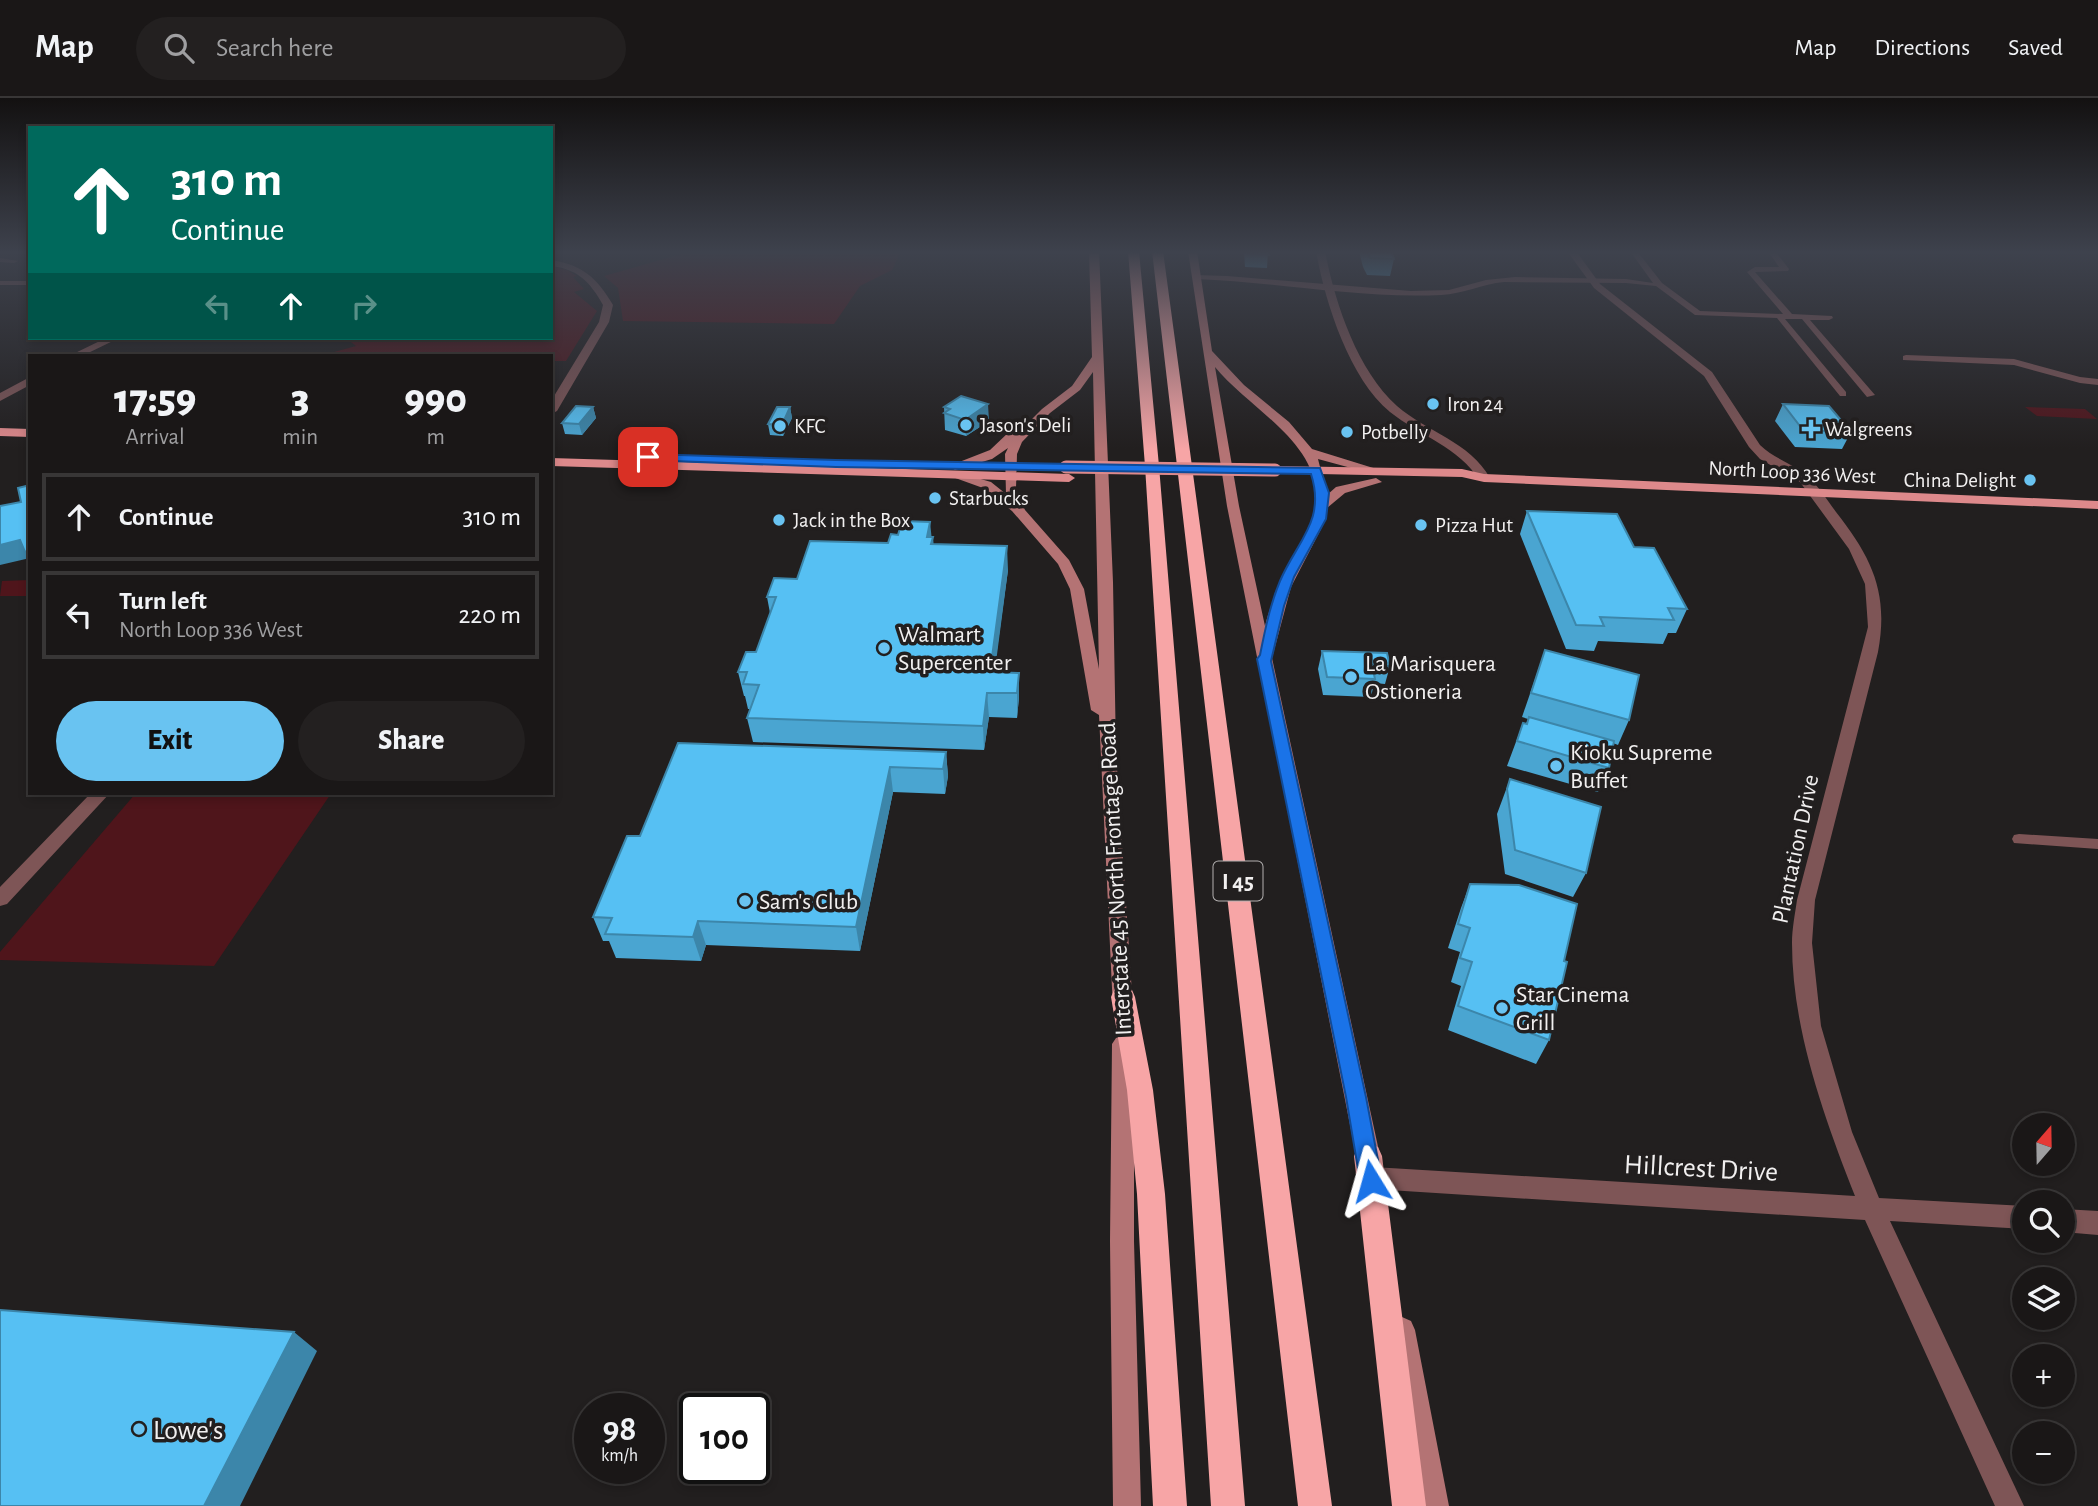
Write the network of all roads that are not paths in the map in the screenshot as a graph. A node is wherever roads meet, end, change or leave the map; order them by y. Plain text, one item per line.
1 (1803, 316) edge
2 (605, 317) edge
3 (1097, 317) edge
4 (1138, 317) edge
5 (1166, 317) edge
6 (1202, 317) edge
7 (1338, 317) edge
8 (1623, 317) edge
9 (1640, 317) edge
10 (1779, 317) edge
11 (1812, 317) edge
12 (1829, 318) dead end
13 (96, 340) edge
14 (110, 340) edge
15 (1207, 348) junction
16 (64, 354) edge
17 (78, 354) edge
18 (1099, 356) junction
19 (1906, 358) dead end
20 (28, 373) edge
21 (28, 381) edge
22 (2098, 382) edge
23 (0, 389) edge
24 (1719, 394) junction
25 (1843, 394) dead end
26 (1870, 395) dead end
27 (0, 398) edge
28 (553, 408) edge
29 (1046, 411) junction
30 (0, 432) edge
31 (28, 433) edge
32 (0, 440) edge
33 (28, 441) edge
34 (1310, 452) junction
35 (553, 453) edge
36 (553, 463) edge
37 (954, 470) junction
38 (1011, 471) junction
39 (1317, 476) junction
40 (1377, 477) junction
41 (1484, 478) junction
42 (1813, 493) junction
43 (1323, 505) junction
44 (2098, 505) edge
45 (1019, 511) junction
46 (1264, 659) junction
47 (1108, 752) junction
48 (99, 795) edge
49 (2019, 839) dead end
50 (2098, 844) edge
51 (0, 899) edge
52 (1123, 997) junction
53 (1371, 1167) junction
54 (1871, 1207) junction
55 (2012, 1217) edge
56 (2075, 1221) edge
57 (2098, 1223) edge
58 (1127, 1506) edge
59 (1170, 1506) edge
60 (1228, 1506) edge
61 (1315, 1506) edge
62 (1409, 1506) edge
63 (1435, 1506) edge
64 (2010, 1506) edge

1 - 26 street
2 - 28 street
3 - 18 main road, Interstate 45 North Frontage Road
4 - 60 highway, I 45
5 - 61 highway, I 45
6 - 15 main road
7 - 41 street
8 - 24 street, Plantation Drive
9 - 24 street, Plantation Drive
10 - 25 street
11 - 12 street
13 - 16 street
14 - 17 street
15 - 34 main road
15 - 46 main road
18 - 29 main road
18 - 47 main road, Interstate 45 North Frontage Road
19 - 22 street
20 - 23 street
21 - 27 street
24 - 42 street, Plantation Drive
29 - 37 main road
29 - 38 main road
30 - 31 main road
32 - 33 main road
34 - 39 main road
34 - 40 main road
35 - 37 main road, North Loop 336 West
36 - 37 main road, North Loop 336 West
37 - 38 main road, North Loop 336 West
37 - 45 main road
38 - 39 main road, North Loop 336 West
38 - 45 main road
39 - 40 main road, North Loop 336 West
39 - 43 main road
40 - 41 main road, North Loop 336 West
40 - 43 main road
41 - 42 main road, North Loop 336 West
42 - 44 main road, North Loop 336 West
42 - 54 street, Plantation Drive
43 - 46 main road
45 - 47 main road
46 - 53 main road
47 - 52 main road, Interstate 45 North Frontage Road
48 - 51 street
49 - 50 street
52 - 58 main road, Interstate 45 North Frontage Road
52 - 59 highway
53 - 54 street, Hillcrest Drive
53 - 62 highway
53 - 63 main road
54 - 55 street, Hillcrest Drive
54 - 64 street, Plantation Drive
56 - 57 street

